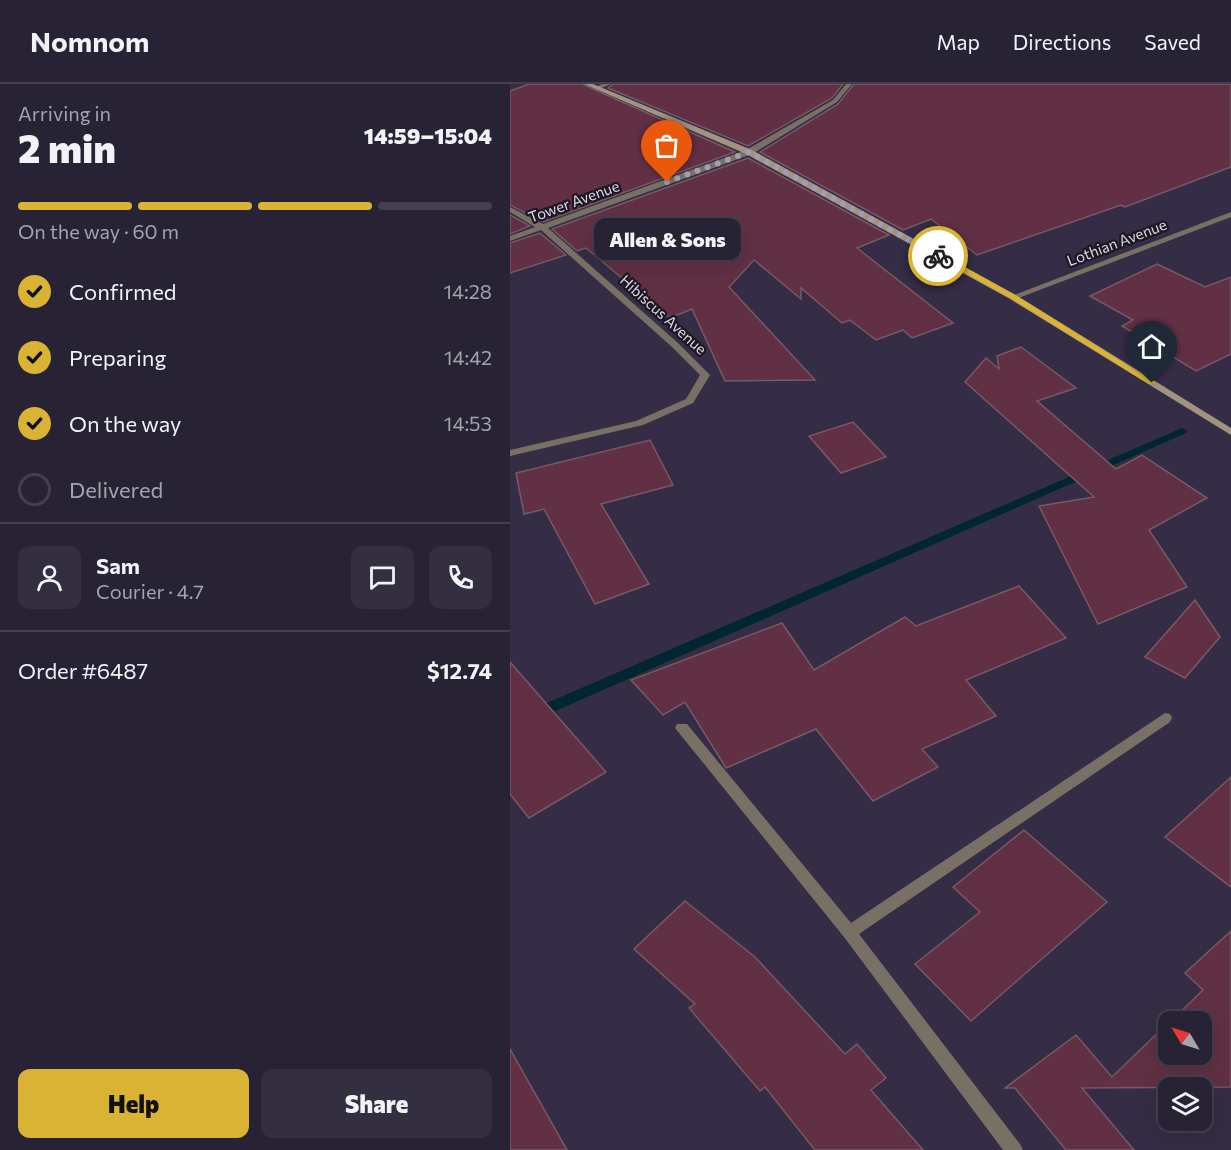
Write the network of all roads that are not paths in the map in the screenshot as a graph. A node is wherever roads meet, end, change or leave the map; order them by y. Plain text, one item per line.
1 (586, 84) edge
2 (609, 84) edge
3 (849, 84) edge
4 (597, 88) junction
5 (749, 152) junction
6 (510, 209) edge
7 (1231, 214) edge
8 (543, 228) junction
9 (510, 239) edge
10 (1013, 297) junction
11 (1231, 432) edge
12 (510, 453) edge
13 (1165, 718) dead end
14 (682, 728) dead end
15 (849, 932) junction
16 (1014, 1150) edge

1 - 4 street
2 - 4 street
3 - 5 street, Tower Avenue
4 - 5 street
5 - 8 street, Tower Avenue
5 - 10 street
6 - 8 street
7 - 10 street, Lothian Avenue
8 - 9 street, Tower Avenue
8 - 12 street, Hibiscus Avenue
10 - 11 street
13 - 15 street
14 - 15 street
15 - 16 street

